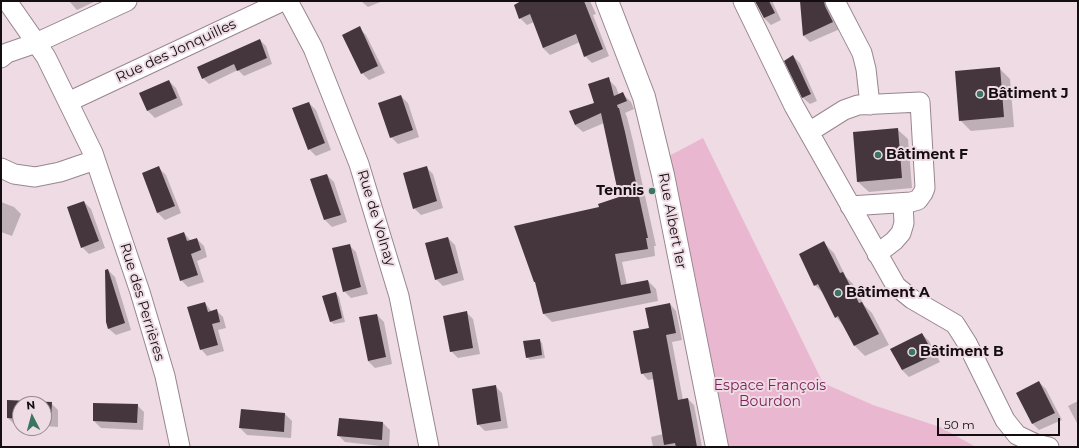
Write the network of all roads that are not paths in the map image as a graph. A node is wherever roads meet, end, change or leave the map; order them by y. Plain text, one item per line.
1 (7, 1) edge
2 (127, 1) edge
3 (283, 1) edge
4 (288, 1) edge
5 (607, 1) edge
6 (743, 1) edge
7 (835, 1) edge
8 (36, 43) junction
9 (1, 58) edge
10 (68, 102) junction
11 (870, 105) junction
12 (809, 132) junction
13 (95, 160) junction
14 (1, 168) edge
15 (903, 203) junction
16 (850, 206) junction
17 (877, 254) junction
18 (180, 447) edge
19 (429, 447) edge
20 (717, 447) edge
21 (1048, 447) edge

1 - 8 street, Rue des Perrières
2 - 8 street
3 - 10 street, Rue des Jonquilles
4 - 19 street, Rue de Volnay
5 - 20 main road, Rue Albert 1er
6 - 12 street
7 - 11 street
8 - 9 street
8 - 10 street, Rue des Perrières
10 - 13 street, Rue des Perrières
11 - 12 street
11 - 15 street
12 - 16 street
13 - 14 street
13 - 18 street, Rue des Perrières
15 - 16 street
15 - 17 street
16 - 17 street
17 - 21 street

